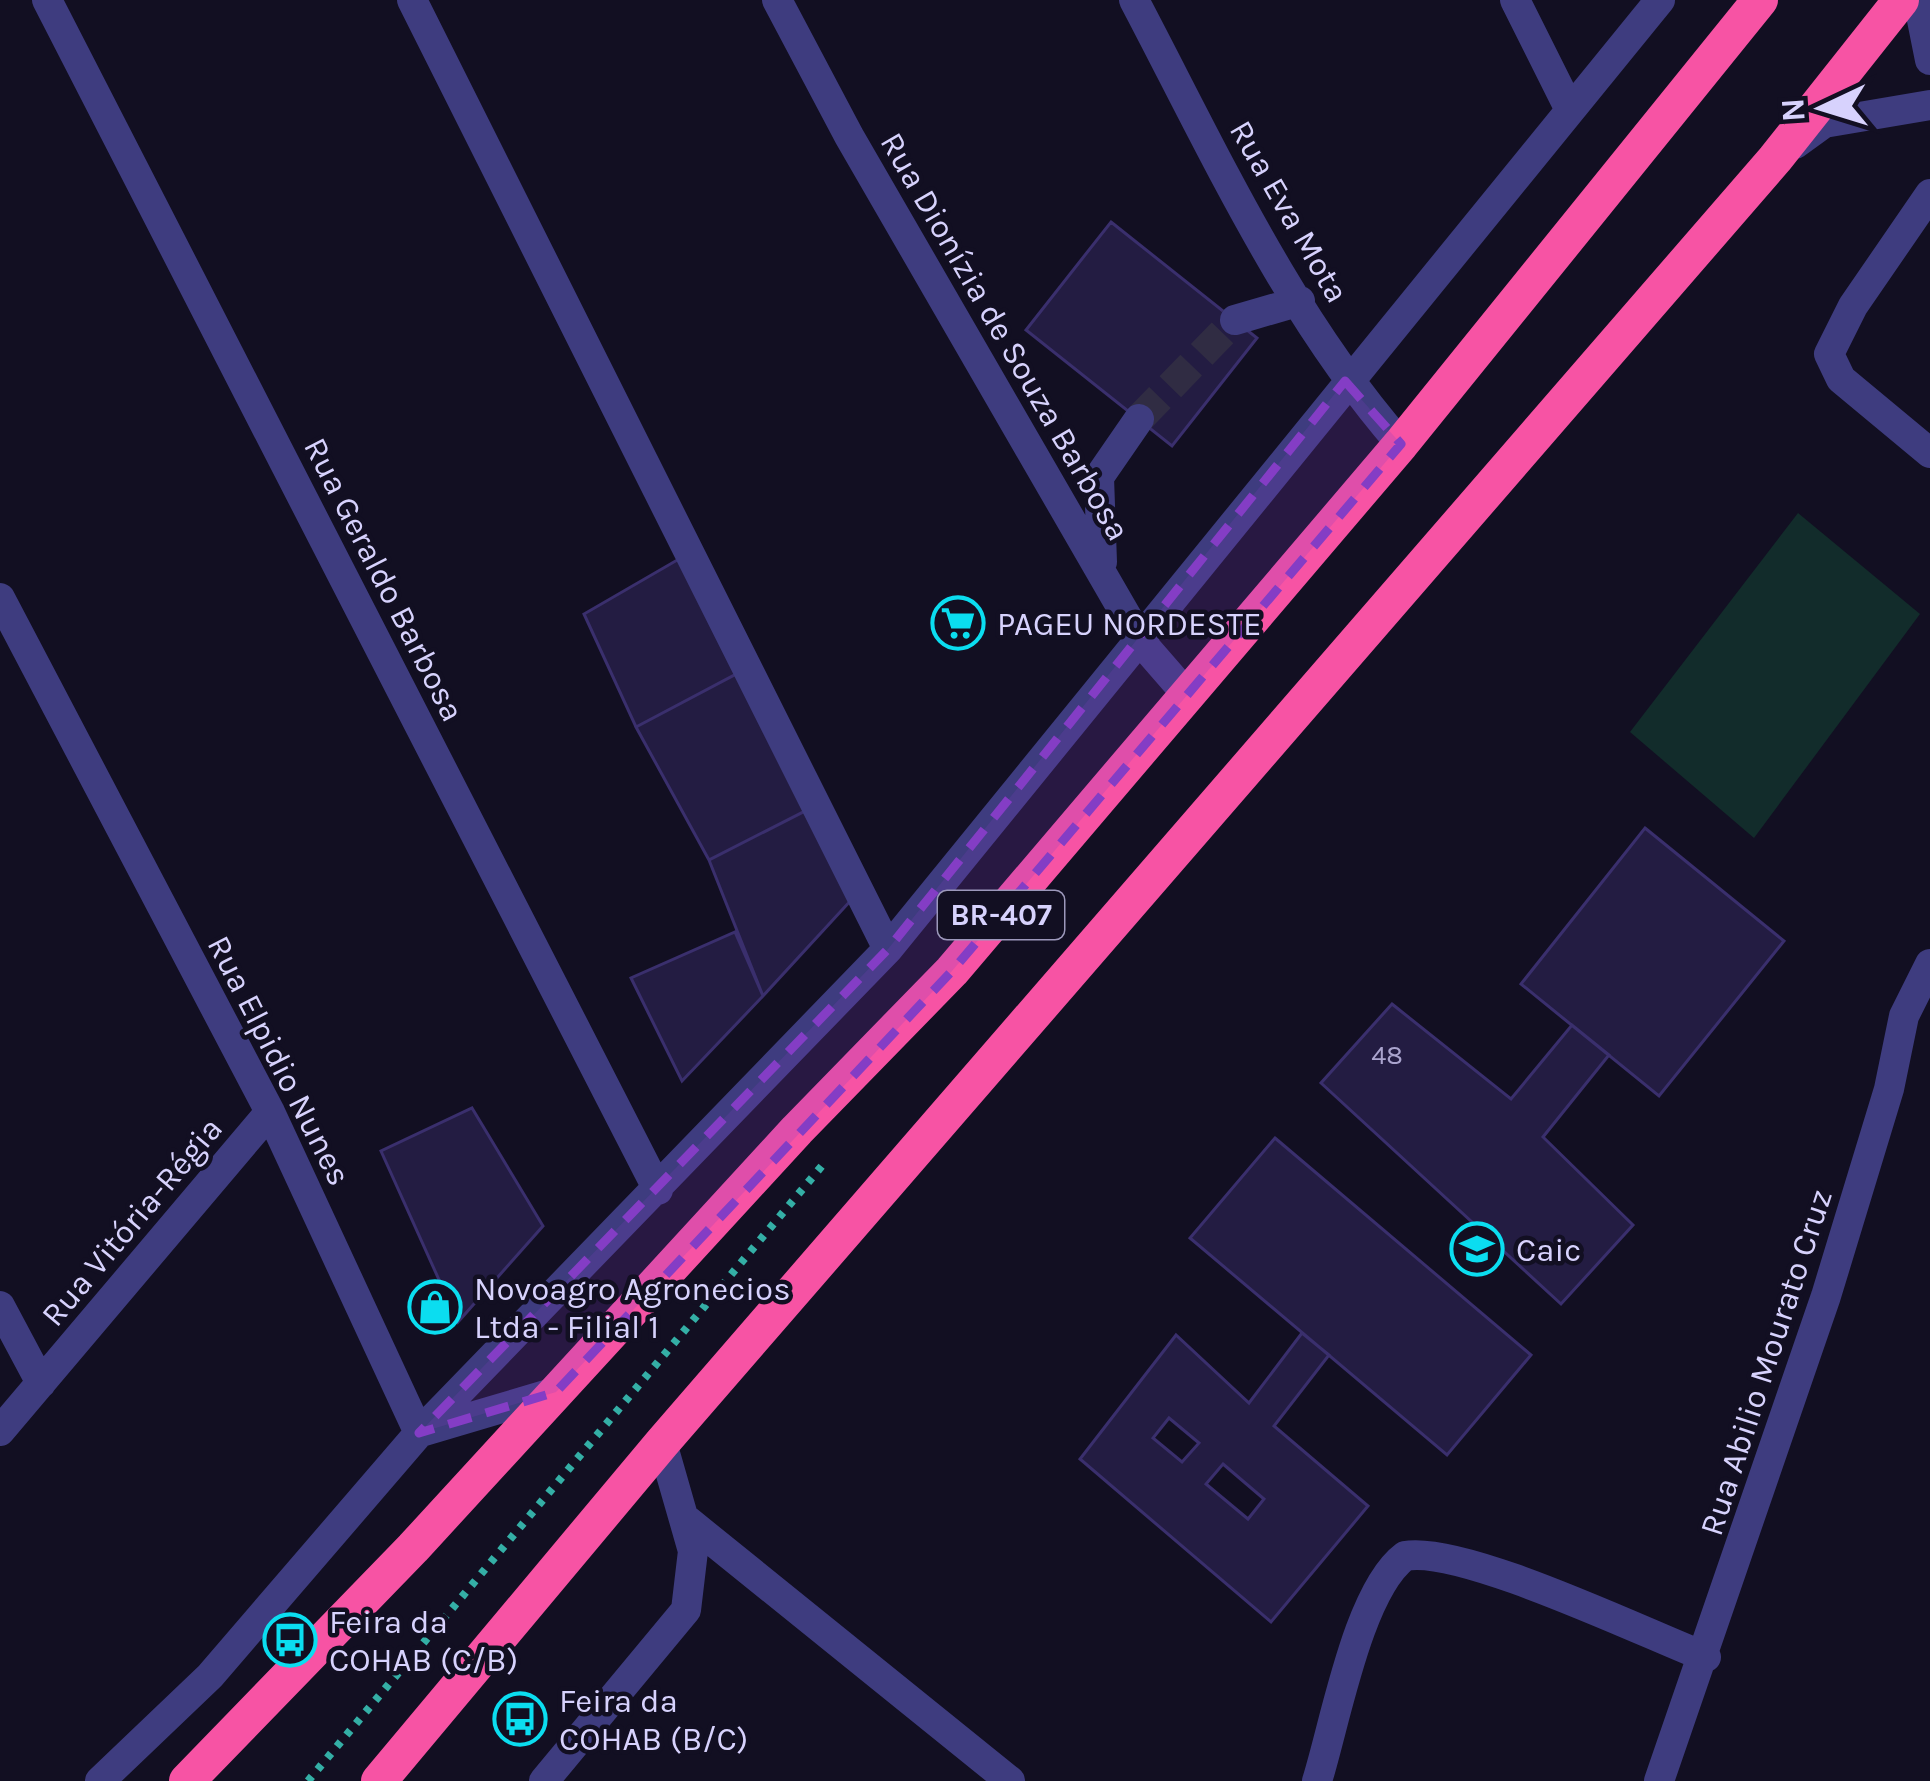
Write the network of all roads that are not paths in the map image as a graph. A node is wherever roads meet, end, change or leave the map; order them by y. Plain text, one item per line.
1 (47, 0) edge
2 (412, 0) edge
3 (777, 0) edge
4 (1134, 0) edge
5 (1515, 0) edge
6 (1660, 0) edge
7 (1760, 0) edge
8 (1901, 0) edge
9 (1918, 0) edge
10 (1930, 59) edge
11 (1930, 105) edge
12 (1570, 110) junction
13 (1775, 158) junction
14 (1930, 194) edge
15 (1300, 302) junction
16 (1234, 320) tunnel mouth
17 (1345, 381) junction
18 (1139, 419) tunnel mouth
19 (1401, 444) junction
20 (1930, 453) edge
21 (1104, 578) junction
22 (0, 598) edge
23 (1142, 643) junction
24 (1189, 698) junction
25 (888, 949) junction
26 (1930, 965) edge
27 (270, 1112) junction
28 (658, 1190) junction
29 (0, 1306) edge
30 (41, 1383) junction
31 (556, 1392) junction
32 (0, 1432) edge
33 (419, 1432) junction
34 (662, 1443) junction
35 (688, 1521) junction
36 (1706, 1657) junction
37 (100, 1781) edge
38 (187, 1781) edge
39 (379, 1781) edge
40 (544, 1781) edge
41 (1010, 1781) edge
42 (1318, 1781) edge
43 (1659, 1781) edge

1 - 28 street, Rua Geraldo Barbosa
2 - 25 street
3 - 21 street, Rua Dionízia de Souza Barbosa
4 - 15 street, Rua Eva Mota
5 - 12 street
6 - 12 street
7 - 19 highway, BR-407
8 - 13 highway, BR-407
9 - 10 street
11 - 13 street
12 - 17 street
13 - 34 highway, BR-407
14 - 20 street
15 - 16 street
15 - 17 street, Rua Eva Mota
17 - 19 street, Rua Eva Mota
17 - 23 street
18 - 21 street
19 - 24 highway, BR-407
21 - 23 street, Rua Dionízia de Souza Barbosa
22 - 27 street, Rua Elpidio Nunes
23 - 24 street, Rua Dionízia de Souza Barbosa
23 - 25 street
24 - 31 highway, BR-407
25 - 28 street
26 - 36 street, Rua Abilio Mourato Cruz
27 - 30 street, Rua Vitória-Régia
27 - 33 street, Rua Elpidio Nunes
28 - 33 street
29 - 30 street
30 - 32 street, Rua Vitória-Régia
31 - 33 street
31 - 38 highway, BR-407
33 - 37 street
34 - 35 street
34 - 39 highway, BR-407
35 - 40 street
35 - 41 street
36 - 42 street
36 - 43 street, Rua Abilio Mourato Cruz

